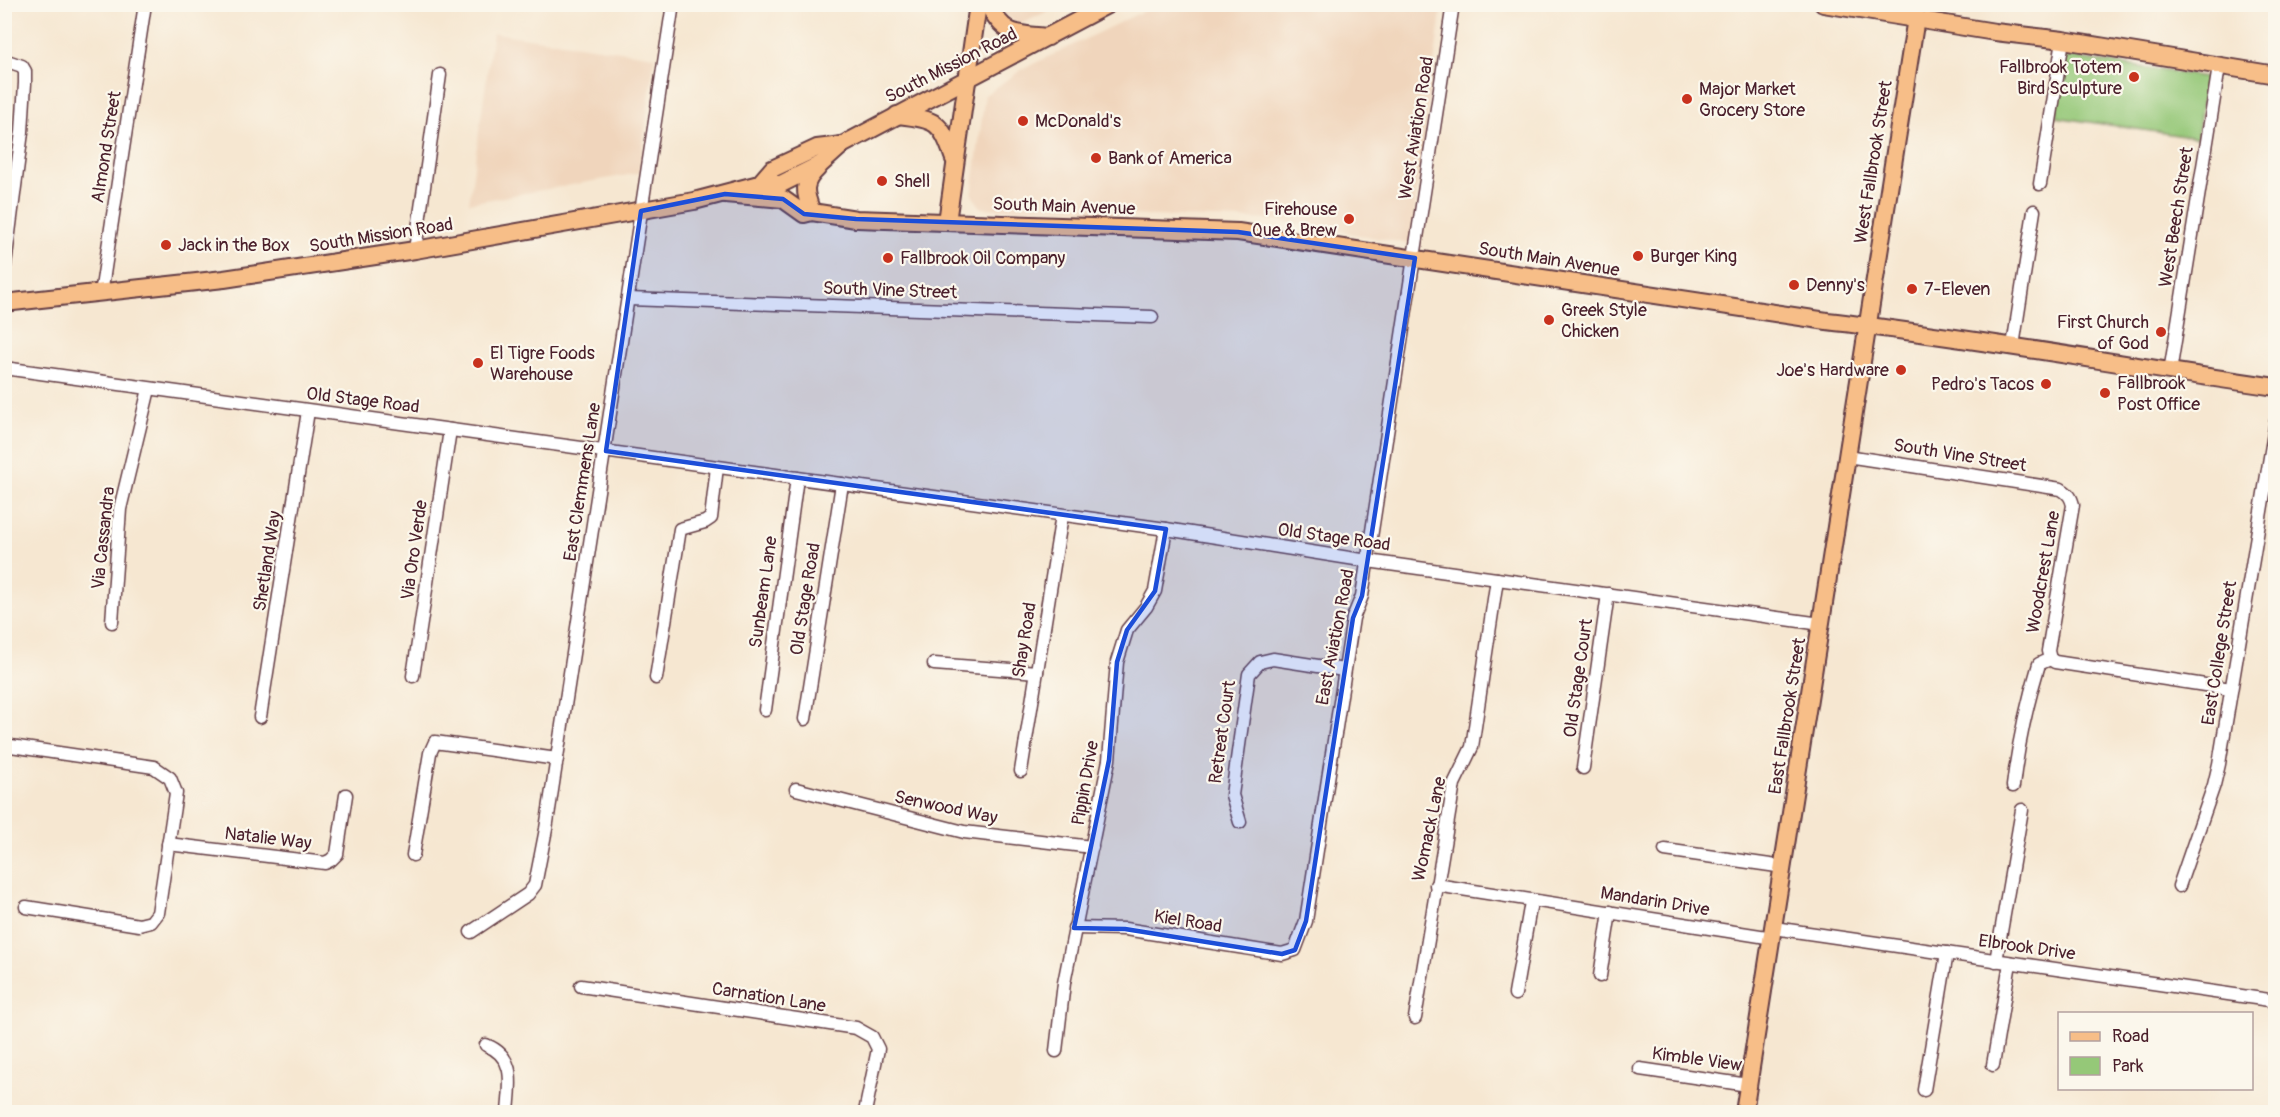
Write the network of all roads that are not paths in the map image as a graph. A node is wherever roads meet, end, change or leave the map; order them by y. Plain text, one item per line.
1 (145, 4) edge
2 (673, 4) edge
3 (978, 4) edge
4 (988, 4) edge
5 (1109, 4) edge
6 (1454, 4) edge
7 (1823, 4) edge
8 (1917, 11) edge
9 (1049, 37) junction
10 (2063, 40) junction
11 (4, 60) edge
12 (2219, 67) junction
13 (440, 75) dead end
14 (2276, 75) edge
15 (967, 79) junction
16 (897, 115) junction
17 (842, 145) junction
18 (955, 163) junction
19 (822, 164) junction
20 (759, 184) junction
21 (2040, 184) dead end
22 (724, 194) junction
23 (641, 211) junction
24 (2034, 211) dead end
25 (812, 212) junction
26 (947, 222) junction
27 (415, 250) junction
28 (1415, 258) junction
29 (4, 272) edge
30 (101, 294) junction
31 (628, 299) junction
32 (4, 303) edge
33 (1152, 317) dead end
34 (1867, 326) junction
35 (2013, 346) junction
36 (4, 368) edge
37 (2170, 372) junction
38 (2276, 387) edge
39 (149, 389) junction
40 (308, 411) junction
41 (2276, 421) edge
42 (450, 430) junction
43 (606, 451) junction
44 (1847, 456) junction
45 (717, 467) junction
46 (797, 478) junction
47 (842, 484) junction
48 (2067, 493) joint
49 (1062, 515) junction
50 (1166, 530) junction
51 (1368, 561) junction
52 (1497, 579) junction
53 (1608, 594) junction
54 (112, 622) dead end
55 (1821, 624) junction
56 (2050, 659) junction
57 (934, 664) dead end
58 (1344, 670) junction
59 (1037, 672) junction
60 (413, 676) dead end
61 (656, 678) dead end
62 (2231, 688) junction
63 (765, 710) dead end
64 (260, 717) dead end
65 (805, 719) dead end
66 (4, 745) edge
67 (557, 759) junction
68 (1583, 768) dead end
69 (1021, 771) dead end
70 (2013, 786) dead end
71 (796, 789) dead end
72 (346, 795) dead end
73 (2022, 810) dead end
74 (1239, 822) dead end
75 (168, 844) junction
76 (1092, 846) junction
77 (1665, 850) dead end
78 (414, 855) dead end
79 (1784, 867) junction
80 (1436, 885) junction
81 (2179, 885) dead end
82 (1531, 902) junction
83 (26, 907) dead end
84 (1610, 912) junction
85 (1074, 928) junction
86 (471, 932) dead end
87 (1773, 933) junction
88 (1295, 950) joint
89 (1947, 953) junction
90 (1996, 961) junction
91 (2010, 963) junction
92 (1600, 976) dead end
93 (581, 986) dead end
94 (1515, 994) dead end
95 (2276, 1001) edge
96 (1415, 1018) dead end
97 (486, 1045) dead end
98 (1056, 1051) dead end
99 (1993, 1065) dead end
100 (1640, 1069) dead end
101 (1748, 1085) junction
102 (1924, 1090) dead end
103 (508, 1113) edge
104 (865, 1113) edge
105 (1744, 1113) edge

1 - 30 street, Almond Street
2 - 23 street, East Clemmens Lane
3 - 15 main road
4 - 9 main road
5 - 9 main road, South Mission Road
6 - 28 street, West Aviation Road
7 - 8 main road
8 - 10 main road
8 - 34 main road, West Fallbrook Street
9 - 15 main road, South Mission Road
10 - 12 main road
10 - 21 street
11 - 29 street
12 - 14 main road
12 - 37 street, West Beech Street
13 - 27 street
15 - 16 main road, South Mission Road
15 - 18 main road
16 - 17 main road, South Mission Road
16 - 18 main road
17 - 19 main road, South Mission Road
17 - 20 main road, South Mission Road
18 - 26 main road
19 - 20 main road, South Mission Road
19 - 25 main road
20 - 22 main road, South Mission Road
22 - 23 main road, South Mission Road
22 - 25 main road, South Main Avenue
23 - 27 main road, South Mission Road
23 - 31 street, East Clemmens Lane
24 - 35 street
25 - 26 main road, South Main Avenue
26 - 28 main road, South Main Avenue
27 - 30 main road, South Mission Road
28 - 34 main road, South Main Avenue
28 - 51 street, East Aviation Road
30 - 32 main road, South Mission Road
31 - 33 street, South Vine Street
31 - 43 street, East Clemmens Lane
34 - 35 main road, South Main Avenue
34 - 44 main road, East Fallbrook Street
35 - 37 main road, South Main Avenue
36 - 39 street, Old Stage Road
37 - 38 main road, South Main Avenue
39 - 40 street, Old Stage Road
39 - 54 street, Via Cassandra
40 - 42 street, Old Stage Road
40 - 64 street, Shetland Way
41 - 62 street, East College Street
42 - 43 street, Old Stage Road
42 - 60 street, Via Oro Verde
43 - 45 street, Old Stage Road
43 - 67 street, East Clemmens Lane
44 - 48 street, South Vine Street
44 - 55 main road, East Fallbrook Street
45 - 46 street, Old Stage Road
45 - 61 street
46 - 47 street, Old Stage Road
46 - 63 street, Sunbeam Lane
47 - 49 street, Old Stage Road
47 - 65 street, Old Stage Road
48 - 56 street, Woodcrest Lane
49 - 50 street, Old Stage Road
49 - 59 street, Shay Road
50 - 51 street, Old Stage Road
50 - 76 street, Pippin Drive
51 - 52 street, Old Stage Road
51 - 58 street, East Aviation Road
52 - 53 street, Old Stage Road
52 - 80 street, Womack Lane
53 - 55 street, Old Stage Road
53 - 68 street, Old Stage Court
55 - 79 main road, East Fallbrook Street
56 - 62 street
56 - 70 street
57 - 59 street
58 - 74 street, Retreat Court
58 - 88 street, East Aviation Road
59 - 69 street, Shay Road
62 - 81 street, East College Street
66 - 75 street
67 - 78 street
67 - 86 street, East Clemmens Lane
71 - 76 street, Senwood Way
72 - 75 street, Natalie Way
73 - 90 street
75 - 83 street
76 - 85 street, Pippin Drive
77 - 79 street
79 - 87 main road, East Fallbrook Street
80 - 82 street, Mandarin Drive
80 - 96 street, Womack Lane
82 - 84 street, Mandarin Drive
82 - 94 street
84 - 87 street, Mandarin Drive
84 - 92 street
85 - 88 street, Kiel Road
85 - 98 street, Pippin Drive
87 - 89 street, Elbrook Drive
87 - 101 main road, East Fallbrook Street
89 - 90 street, Elbrook Drive
89 - 102 street
90 - 91 street, Elbrook Drive
91 - 95 street, Elbrook Drive
91 - 99 street
93 - 104 street, Carnation Lane
97 - 103 street
100 - 101 street, Kimble View
101 - 105 main road, East Fallbrook Street

